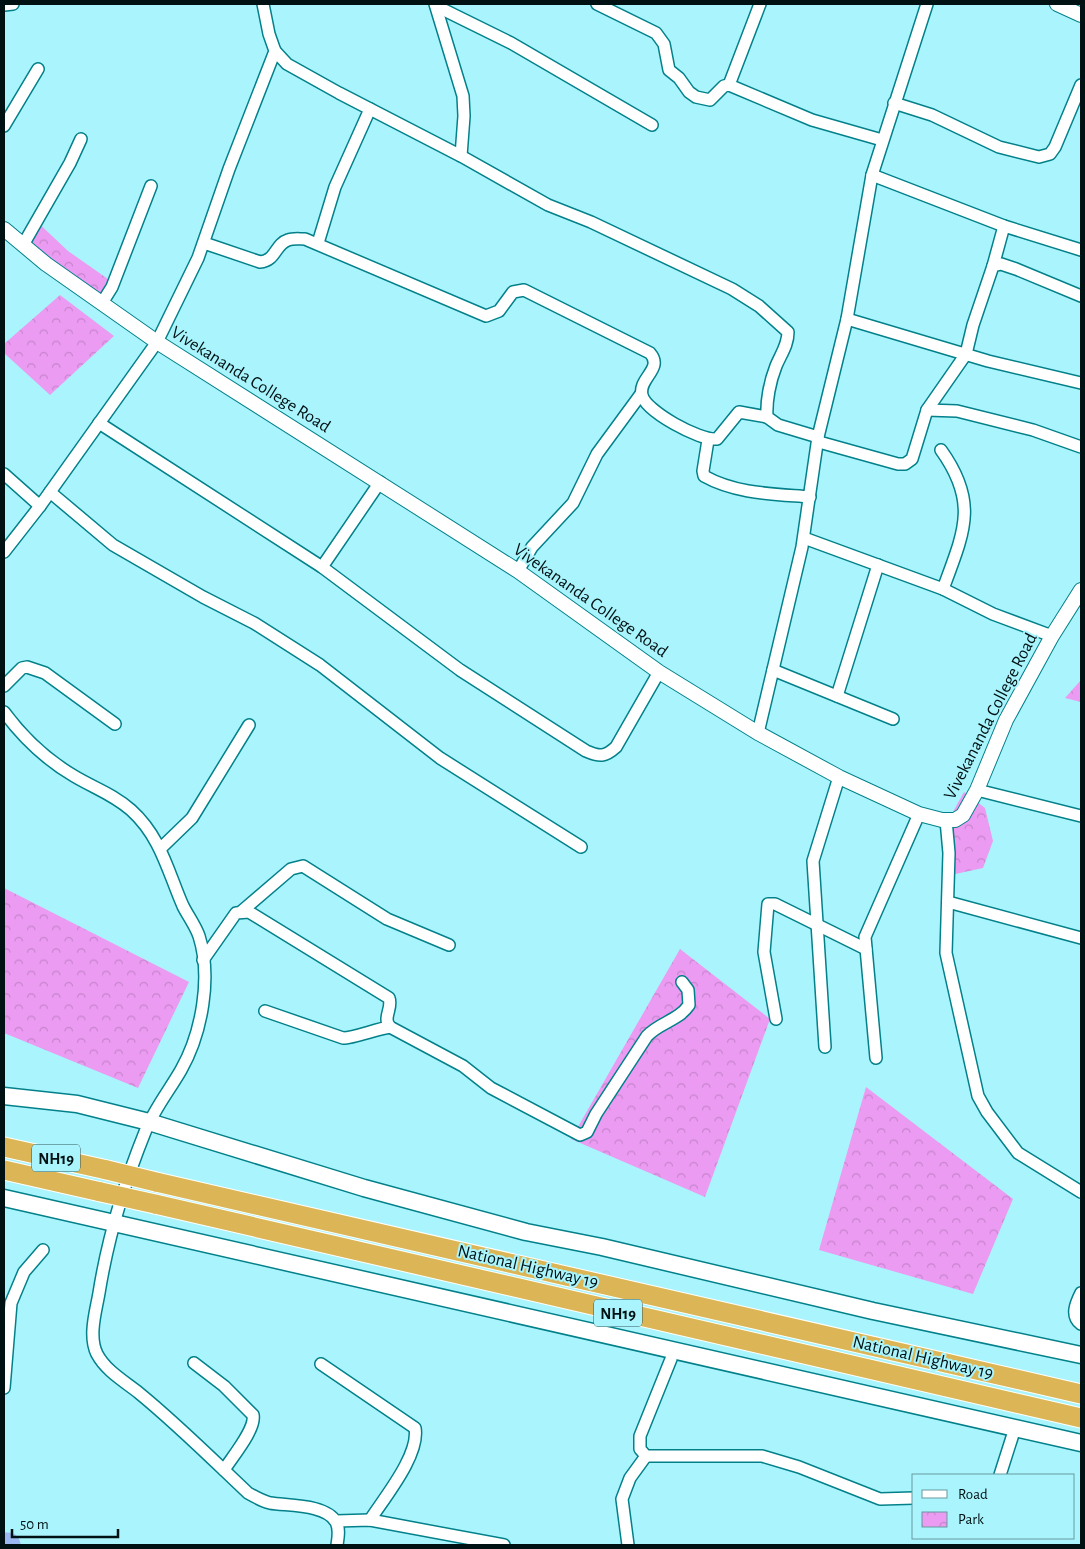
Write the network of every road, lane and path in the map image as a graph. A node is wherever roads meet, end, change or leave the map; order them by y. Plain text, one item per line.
1 (14, 4) edge
2 (263, 4) edge
3 (597, 4) edge
4 (760, 4) edge
5 (928, 4) edge
6 (1056, 4) edge
7 (4, 5) edge
8 (436, 5) edge
9 (1081, 15) edge
10 (275, 51) junction
11 (38, 69) dead end
12 (729, 85) junction
13 (1081, 85) edge
14 (894, 104) junction
15 (370, 109) junction
16 (652, 125) dead end
17 (4, 126) edge
18 (81, 139) dead end
19 (882, 140) junction
20 (461, 156) junction
21 (872, 174) junction
22 (151, 186) dead end
23 (1004, 226) junction
24 (4, 229) edge
25 (204, 243) junction
26 (318, 243) junction
27 (23, 244) junction
28 (1081, 250) edge
29 (993, 266) junction
30 (1081, 296) edge
31 (102, 303) junction
32 (847, 319) junction
33 (157, 342) junction
34 (966, 354) junction
35 (1081, 383) edge
36 (641, 394) junction
37 (927, 410) junction
38 (767, 417) junction
39 (99, 423) junction
40 (708, 440) junction
41 (818, 440) junction
42 (1081, 447) edge
43 (941, 450) dead end
44 (4, 474) edge
45 (380, 482) junction
46 (50, 492) junction
47 (810, 497) junction
48 (40, 506) junction
49 (804, 538) junction
50 (4, 552) edge
51 (878, 565) junction
52 (322, 567) junction
53 (518, 570) junction
54 (943, 589) junction
55 (1081, 590) edge
56 (1052, 636) junction
57 (773, 670) junction
58 (659, 672) junction
59 (4, 686) edge
60 (838, 696) junction
61 (4, 712) edge
62 (893, 719) dead end
63 (115, 724) dead end
64 (248, 725) dead end
65 (758, 733) junction
66 (839, 777) junction
67 (977, 790) junction
68 (918, 814) junction
69 (1081, 816) edge
70 (946, 820) junction
71 (580, 847) dead end
72 (161, 848) junction
73 (948, 902) junction
74 (242, 912) junction
75 (817, 924) junction
76 (1081, 938) edge
77 (450, 945) dead end
78 (866, 949) junction
79 (204, 960) junction
80 (682, 982) dead end
81 (265, 1010) dead end
82 (776, 1019) dead end
83 (390, 1027) junction
84 (825, 1047) dead end
85 (876, 1058) dead end
86 (4, 1096) edge
87 (149, 1122) junction
88 (4, 1147) edge
89 (4, 1170) edge
90 (1081, 1192) edge
91 (4, 1198) edge
92 (112, 1222) junction
93 (43, 1250) dead end
94 (1081, 1292) edge
95 (1081, 1324) edge
96 (1081, 1355) edge
97 (671, 1359) dead end
98 (194, 1363) dead end
99 (320, 1364) dead end
100 (4, 1388) edge
101 (1081, 1394) edge
102 (1081, 1418) edge
103 (1015, 1428) junction
104 (1081, 1443) edge
105 (646, 1456) junction
106 (224, 1470) junction
107 (1000, 1474) edge
108 (912, 1498) edge
109 (370, 1520) junction
110 (337, 1526) junction
111 (337, 1545) edge
112 (504, 1545) edge
113 (628, 1545) edge

1 - 7 street
2 - 10 street
3 - 12 street
4 - 12 street
5 - 14 street
6 - 9 street
8 - 16 street
8 - 20 street
10 - 15 street
10 - 25 street
11 - 17 street
12 - 19 street
13 - 14 street
14 - 19 street
15 - 20 street
15 - 26 street
18 - 27 street
19 - 21 street
20 - 38 street
21 - 23 street
21 - 32 street
22 - 31 street
23 - 28 street
23 - 29 street
24 - 27 street, Vivekananda College Road
25 - 26 street
25 - 33 street
26 - 36 street
27 - 31 street, Vivekananda College Road
29 - 30 street
29 - 34 street
31 - 33 street, Vivekananda College Road
32 - 34 street
32 - 41 street
33 - 39 street
33 - 45 street, Vivekananda College Road
34 - 35 street
34 - 37 street
36 - 40 street
36 - 53 street
37 - 41 street
37 - 42 street
38 - 40 street
38 - 41 street
39 - 46 street
39 - 52 street
40 - 47 street
41 - 47 street
43 - 54 street
44 - 48 street
45 - 52 street
45 - 53 street, Vivekananda College Road
46 - 48 street
46 - 71 street
47 - 49 street
48 - 50 street
49 - 51 street
49 - 57 street
51 - 54 street
51 - 60 street
52 - 58 street
53 - 58 street, Vivekananda College Road
54 - 56 street
55 - 56 street, Vivekananda College Road
56 - 67 street, Vivekananda College Road
57 - 60 street
57 - 65 street
58 - 65 street, Vivekananda College Road
59 - 63 street
60 - 62 street
61 - 72 street
64 - 72 street
65 - 66 street, Vivekananda College Road
66 - 68 street, Vivekananda College Road
66 - 75 street
67 - 69 street
67 - 70 street, Vivekananda College Road
68 - 70 street, Vivekananda College Road
68 - 78 street
70 - 73 street
72 - 79 street
73 - 76 street
73 - 90 street
74 - 77 street
74 - 79 street
74 - 83 street
75 - 78 street
75 - 82 street
75 - 84 street
78 - 85 street
79 - 87 street
80 - 83 street
81 - 83 street
86 - 87 main road
87 - 92 street
87 - 96 main road
88 - 101 highway, National Highway 19 / NH19, bridge
89 - 102 highway, NH19, bridge
91 - 92 main road
92 - 103 main road
92 - 106 street
93 - 100 street
94 - 95 street
97 - 105 street
98 - 106 street
99 - 109 street
103 - 104 main road
103 - 107 street
105 - 108 street
105 - 113 street
106 - 110 street
109 - 110 street
109 - 112 street
110 - 111 street

